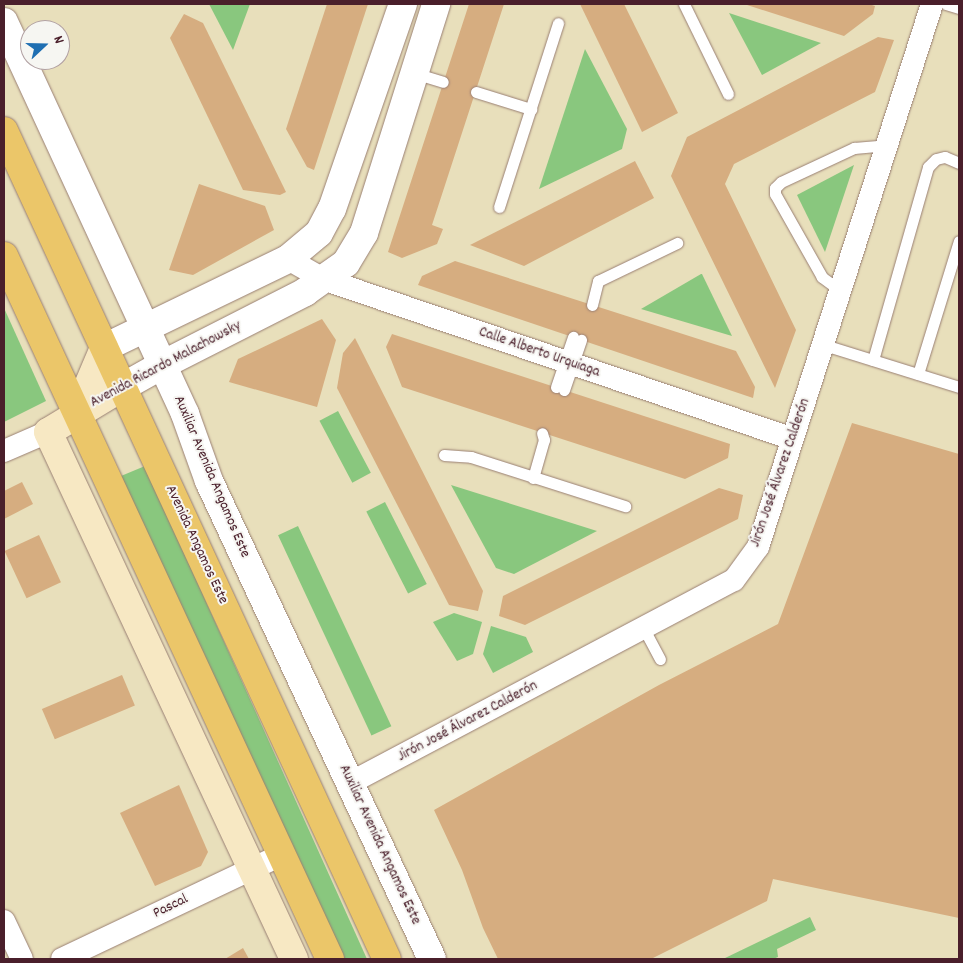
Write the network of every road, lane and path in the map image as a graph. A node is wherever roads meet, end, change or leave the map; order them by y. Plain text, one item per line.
1 (403, 4) edge
2 (436, 4) edge
3 (684, 4) edge
4 (932, 4) edge
5 (946, 4) edge
6 (959, 8) edge
7 (4, 22) edge
8 (558, 23) dead end
9 (414, 73) junction
10 (443, 82) dead end
11 (476, 92) dead end
12 (728, 94) dead end
13 (531, 108) junction
14 (4, 131) edge
15 (887, 145) junction
16 (959, 164) edge
17 (499, 207) dead end
18 (959, 241) edge
19 (677, 242) dead end
20 (4, 256) edge
21 (288, 259) junction
22 (322, 279) junction
23 (841, 290) junction
24 (589, 302) dead end
25 (145, 329) junction
26 (577, 338) dead end
27 (824, 345) junction
28 (104, 348) junction
29 (874, 360) junction
30 (569, 363) junction
31 (162, 365) junction
32 (918, 374) junction
33 (959, 387) edge
34 (121, 388) junction
35 (560, 389) dead end
36 (76, 414) junction
37 (48, 432) junction
38 (546, 436) dead end
39 (793, 439) junction
40 (4, 451) edge
41 (444, 455) dead end
42 (533, 478) junction
43 (625, 506) dead end
44 (644, 629) junction
45 (660, 659) dead end
46 (350, 783) junction
47 (281, 855) junction
48 (253, 868) junction
49 (4, 921) edge
50 (22, 959) edge
51 (62, 959) edge
52 (294, 959) edge
53 (330, 959) edge
54 (387, 959) edge
55 (432, 959) edge

1 - 21 street
2 - 9 street, Avenida Ricardo Malachowsky
3 - 12 lane
4 - 15 street, Jirón José Álvarez Calderón
5 - 6 lane
7 - 25 street, Auxiliar Avenida Angamos Este
8 - 13 lane
9 - 10 lane
9 - 22 street, Avenida Ricardo Malachowsky
11 - 13 lane
13 - 17 lane
14 - 28 main road, Avenida Angamos Este
15 - 23 street, Jirón José Álvarez Calderón
15 - 23 lane
16 - 29 lane
18 - 32 lane
19 - 24 lane
20 - 36 main road
21 - 22 street, Calle Alberto Urquiaga
21 - 25 street
22 - 30 street, Calle Alberto Urquiaga
22 - 31 street, Avenida Ricardo Malachowsky
23 - 27 street, Jirón José Álvarez Calderón
25 - 28 street
25 - 31 street, Auxiliar Avenida Angamos Este
26 - 30 lane
27 - 29 lane
27 - 39 street, Jirón José Álvarez Calderón
28 - 34 main road, Avenida Angamos Este
28 - 36 main road, Avenida Ricardo Malachowsky
29 - 32 lane
30 - 35 lane
30 - 39 street, Calle Alberto Urquiaga
31 - 34 street, Avenida Ricardo Malachowsky
31 - 46 street, Auxiliar Avenida Angamos Este
32 - 33 lane
34 - 36 main road, Avenida Ricardo Malachowsky
34 - 54 main road, Avenida Angamos Este
36 - 37 main road
36 - 47 main road
37 - 40 street
37 - 48 main road
38 - 42 lane
39 - 44 street, Jirón José Álvarez Calderón
41 - 42 lane
42 - 43 lane
44 - 45 lane
44 - 46 street, Jirón José Álvarez Calderón
46 - 55 street, Auxiliar Avenida Angamos Este
47 - 48 street, Pascal
47 - 53 main road
48 - 51 street, Pascal
48 - 52 main road
49 - 50 street

